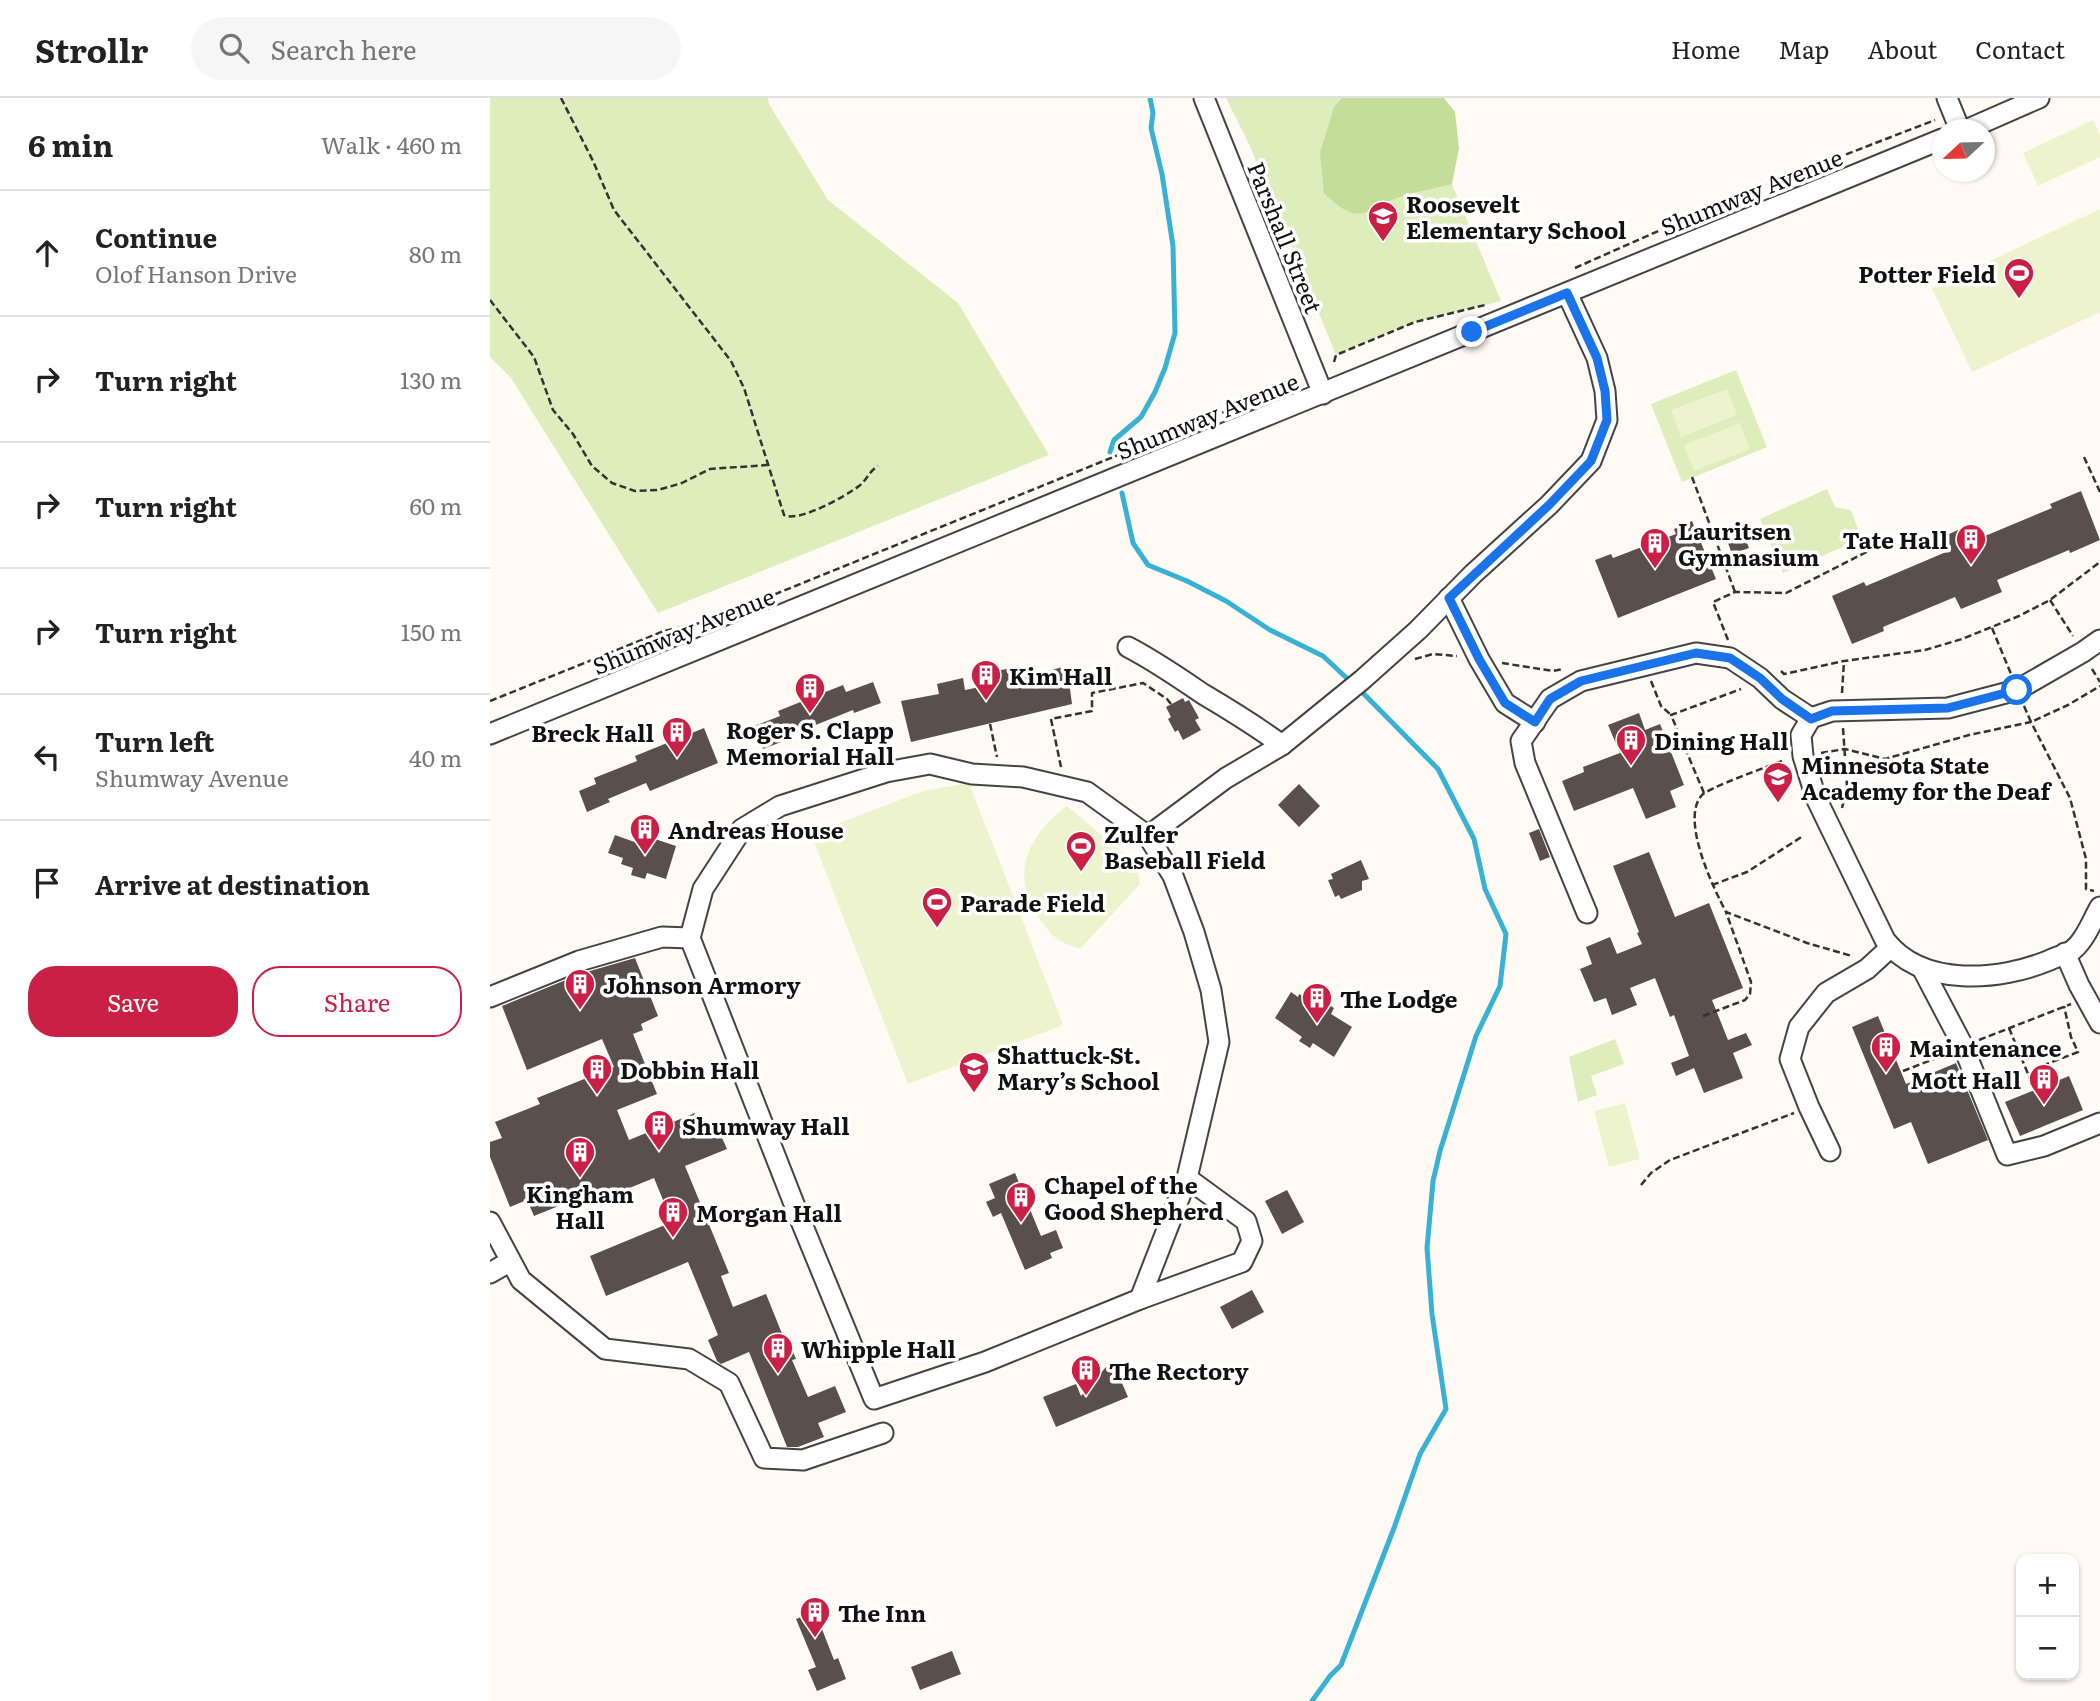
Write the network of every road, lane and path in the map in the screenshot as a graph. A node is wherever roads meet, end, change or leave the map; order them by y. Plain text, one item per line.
1 (561, 98) edge
2 (1204, 98) edge
3 (1947, 98) edge
4 (2039, 98) edge
5 (1938, 118) dead end
6 (1956, 119) edge
7 (1991, 119) edge
8 (1932, 143) edge
9 (1564, 273) dead end
10 (1567, 293) junction
11 (490, 300) edge
12 (1489, 304) dead end
13 (1334, 362) dead end
14 (1322, 394) junction
15 (1248, 402) dead end
16 (2084, 457) dead end
17 (767, 464) junction
18 (878, 467) dead end
19 (1692, 477) dead end
20 (2100, 492) edge
21 (1894, 538) dead end
22 (1735, 592) junction
23 (1449, 598) junction
24 (1728, 640) dead end
25 (2100, 640) edge
26 (1128, 648) dead end
27 (2083, 652) junction
28 (1844, 662) dead end
29 (2100, 663) edge
30 (2100, 686) edge
31 (1741, 689) dead end
32 (490, 701) edge
33 (1171, 704) dead end
34 (1841, 710) junction
35 (1811, 719) junction
36 (1535, 722) junction
37 (2031, 722) junction
38 (990, 724) dead end
39 (490, 734) edge
40 (1282, 745) junction
41 (1846, 749) junction
42 (1803, 756) junction
43 (997, 760) dead end
44 (1782, 761) dead end
45 (1062, 774) dead end
46 (1704, 793) junction
47 (1828, 822) junction
48 (1148, 836) junction
49 (1803, 836) dead end
50 (1712, 885) junction
51 (2100, 893) edge
52 (2100, 907) edge
53 (1726, 912) junction
54 (1587, 913) dead end
55 (690, 937) junction
56 (1891, 947) junction
57 (2065, 953) junction
58 (1862, 959) dead end
59 (1922, 968) junction
60 (490, 997) edge
61 (2086, 998) junction
62 (2064, 1006) junction
63 (1703, 1016) dead end
64 (2100, 1023) edge
65 (2009, 1028) junction
66 (1958, 1049) junction
67 (1903, 1071) dead end
68 (1809, 1107) junction
69 (2100, 1123) edge
70 (1830, 1151) dead end
71 (1187, 1178) junction
72 (1641, 1185) dead end
73 (490, 1222) edge
74 (509, 1262) junction
75 (490, 1272) edge
76 (1140, 1298) junction
77 (883, 1433) dead end

1 - 17 path
2 - 14 street, Parshall Street
3 - 6 street
4 - 7 street
5 - 9 path
8 - 10 street, Shumway Avenue
10 - 14 street, Shumway Avenue
10 - 23 street
11 - 17 path
12 - 13 path
14 - 39 street, Shumway Avenue
15 - 32 path
16 - 20 path
17 - 18 path
19 - 22 path
21 - 22 path
22 - 24 path
23 - 36 street
23 - 40 street
25 - 27 street
26 - 40 street
27 - 29 street
27 - 34 street
28 - 34 path
30 - 37 path
31 - 46 path
33 - 45 path
34 - 35 street
34 - 41 path
35 - 36 street
35 - 42 street
36 - 54 street
37 - 41 path
37 - 51 path
38 - 43 path
40 - 48 street
41 - 42 path
41 - 47 path
42 - 47 street
44 - 46 path
46 - 50 path
47 - 56 street
48 - 55 street
48 - 71 street
49 - 50 path
50 - 53 path
52 - 57 street
53 - 58 path
53 - 63 path
55 - 60 street
55 - 76 street
56 - 59 street
56 - 68 street
57 - 59 street
57 - 61 street
59 - 66 street
61 - 62 path
61 - 64 street
62 - 65 path
62 - 65 path
65 - 66 path
66 - 67 path
66 - 69 street
68 - 70 street
68 - 72 path
71 - 76 street
71 - 76 street
73 - 74 street
74 - 75 street
74 - 77 street

